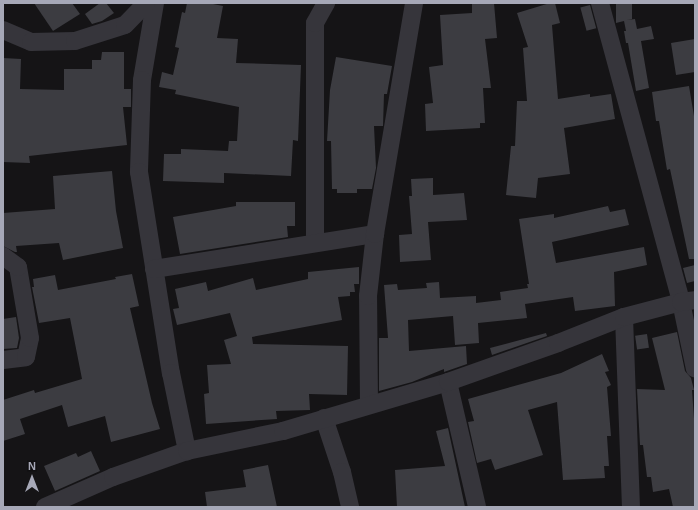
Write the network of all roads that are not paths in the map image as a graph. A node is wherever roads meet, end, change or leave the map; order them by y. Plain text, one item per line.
1 (146, 3) edge
2 (155, 3) edge
3 (326, 3) edge
4 (414, 3) edge
5 (600, 3) edge
6 (3, 30) edge
7 (374, 234) junction
8 (315, 243) junction
9 (4, 256) edge
10 (154, 269) junction
11 (688, 301) edge
12 (624, 317) junction
13 (3, 360) edge
14 (695, 368) edge
15 (448, 382) junction
16 (369, 404) junction
17 (324, 418) junction
18 (187, 451) junction
19 (46, 507) edge
20 (350, 507) edge
21 (477, 507) edge
22 (631, 507) edge

1 - 6 street
2 - 10 street
3 - 8 street
4 - 7 street
5 - 11 street
7 - 8 street
7 - 16 street
8 - 10 street
9 - 13 street
10 - 18 street
11 - 12 street
11 - 14 street
12 - 15 street
12 - 22 street
15 - 16 street
15 - 21 street
16 - 17 street
17 - 18 street
17 - 20 street
18 - 19 street

